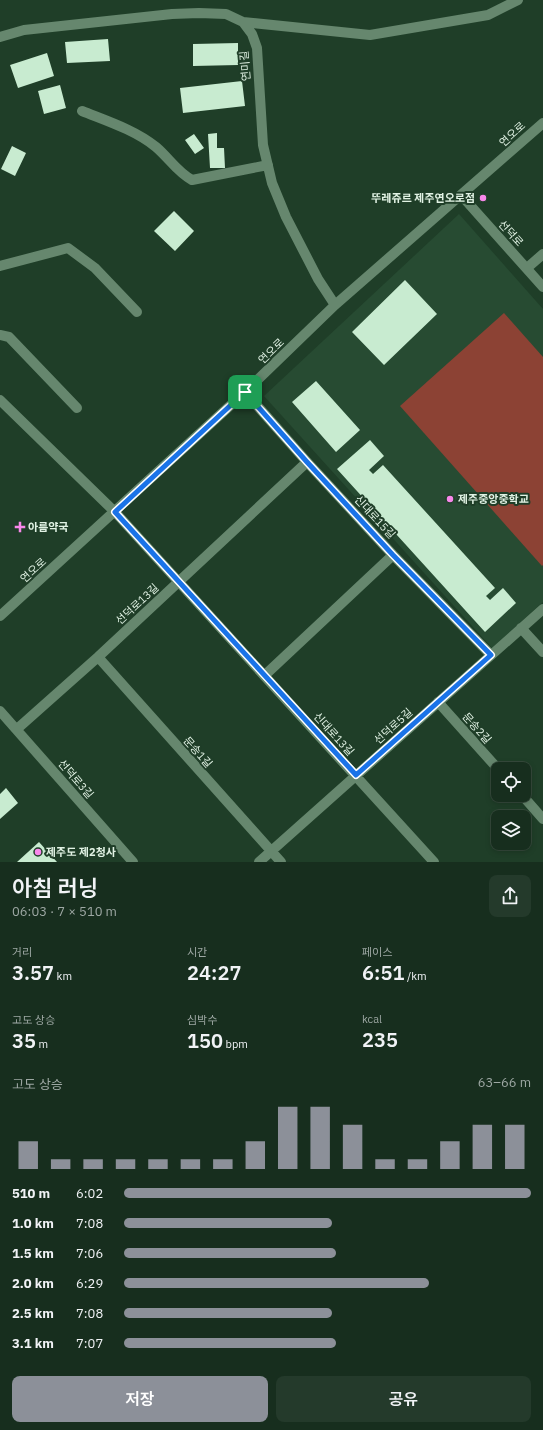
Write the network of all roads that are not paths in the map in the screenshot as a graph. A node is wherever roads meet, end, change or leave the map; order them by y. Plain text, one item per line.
1 (518, 0) edge
2 (243, 22) junction
3 (0, 37) edge
4 (82, 111) dead end
5 (543, 123) edge
6 (268, 165) junction
7 (461, 196) junction
8 (543, 254) edge
9 (0, 266) edge
10 (527, 268) junction
11 (543, 287) edge
12 (335, 306) junction
13 (137, 312) dead end
14 (0, 335) edge
15 (245, 392) junction
16 (0, 400) edge
17 (77, 408) dead end
18 (307, 462) junction
19 (115, 512) junction
20 (393, 555) junction
21 (179, 582) junction
22 (543, 609) edge
23 (0, 616) edge
24 (521, 628) junction
25 (543, 652) edge
26 (491, 655) junction
27 (98, 657) junction
28 (265, 675) junction
29 (438, 702) junction
30 (0, 711) edge
31 (16, 730) junction
32 (492, 762) edge
33 (356, 775) junction
34 (528, 802) edge
35 (543, 818) edge
36 (271, 851) junction
37 (133, 862) edge
38 (258, 862) edge
39 (281, 862) edge
40 (434, 862) edge

1 - 2 street
2 - 3 street
2 - 6 street, 연미길
4 - 6 street
5 - 7 street, 연오로
6 - 12 street, 연미길
7 - 10 street, 선덕로
7 - 12 street, 연오로
8 - 10 street
9 - 13 street
10 - 11 street, 선덕로
12 - 15 street, 연오로
14 - 17 street
15 - 18 street, 신대로15길
15 - 19 street, 연오로
16 - 19 street, 신대로13길
18 - 20 street, 신대로15길
18 - 21 street, 선덕로13길
19 - 21 street, 신대로13길
19 - 23 street, 연오로
20 - 26 street, 신대로15길
20 - 28 street
21 - 27 street, 선덕로13길
21 - 28 street, 신대로13길
22 - 24 street, 선덕로5길
24 - 25 street
24 - 26 street, 선덕로5길
26 - 29 street, 선덕로5길
27 - 31 street, 선덕로13길
27 - 36 street, 문송1길
28 - 33 street, 신대로13길
29 - 32 street, 문송2길
29 - 33 street, 선덕로5길
30 - 31 street, 선덕로3길
31 - 37 street, 선덕로3길
33 - 36 street, 선덕로5길
33 - 40 street, 신대로13길
34 - 35 street
36 - 38 street, 선덕로5길
36 - 39 street, 문송1길

